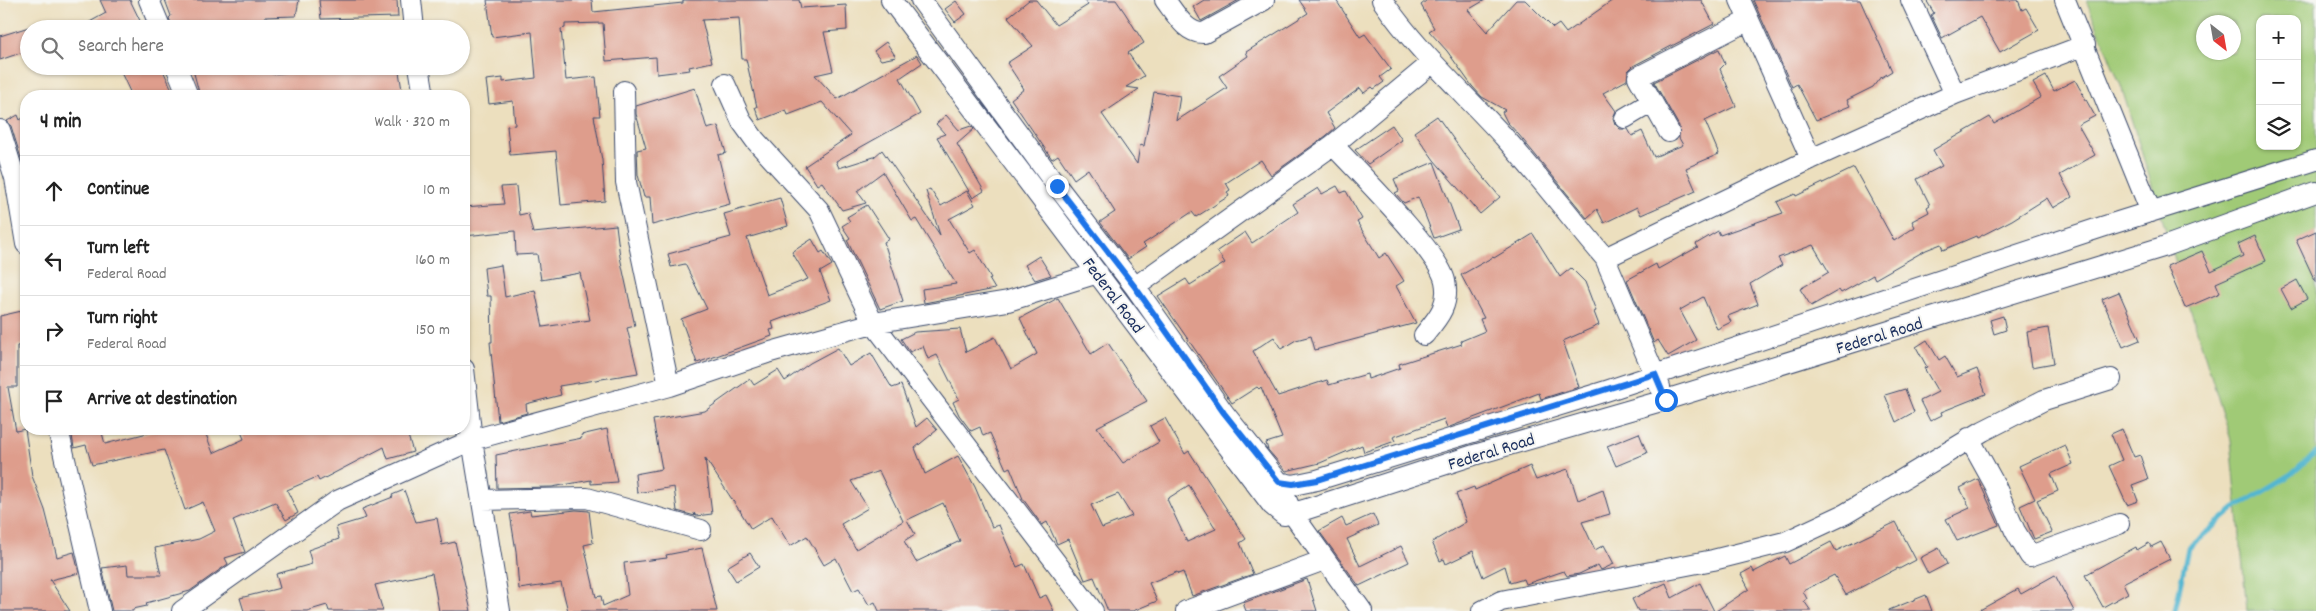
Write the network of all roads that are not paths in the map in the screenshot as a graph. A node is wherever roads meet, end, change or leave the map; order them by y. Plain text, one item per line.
1 (149, 0) edge
2 (411, 0) edge
3 (891, 0) edge
4 (921, 0) edge
5 (1165, 0) edge
6 (1264, 0) edge
7 (1382, 0) edge
8 (1740, 0) edge
9 (1911, 0) edge
10 (2065, 0) edge
11 (157, 20) edge
12 (413, 20) edge
13 (1749, 20) junction
14 (2085, 45) junction
15 (1432, 62) junction
16 (180, 75) edge
17 (420, 75) edge
18 (725, 84) dead end
19 (186, 90) edge
20 (423, 90) edge
21 (624, 91) dead end
22 (1955, 94) junction
23 (1652, 102) junction
24 (1625, 118) dead end
25 (0, 130) edge
26 (1669, 132) dead end
27 (1333, 145) junction
28 (1811, 159) junction
29 (2316, 160) edge
30 (2316, 192) edge
31 (20, 208) edge
32 (2151, 212) junction
33 (1605, 258) junction
34 (1098, 273) junction
35 (1135, 287) junction
36 (873, 323) junction
37 (1424, 335) dead end
38 (1655, 374) junction
39 (2111, 379) dead end
40 (669, 386) junction
41 (1666, 400) junction
42 (470, 422) edge
43 (59, 435) edge
44 (1969, 438) junction
45 (472, 440) junction
46 (1279, 482) junction
47 (482, 500) junction
48 (1292, 512) junction
49 (2119, 524) dead end
50 (701, 530) dead end
51 (1324, 560) junction
52 (100, 611) edge
53 (182, 611) edge
54 (500, 611) edge
55 (1093, 611) edge
56 (1186, 611) edge
57 (1362, 611) edge
58 (1482, 611) edge

1 - 11 street
2 - 12 street
3 - 34 street, Federal Road
4 - 35 street, Federal Road
5 - 6 street
7 - 15 street
8 - 13 street
9 - 22 street
10 - 14 street
13 - 23 street
13 - 28 street
14 - 22 street
14 - 32 street
15 - 27 street
15 - 33 street
16 - 19 street
17 - 20 street
18 - 36 street
21 - 40 street
22 - 28 street
23 - 24 street
23 - 26 street
25 - 31 street
27 - 35 street
27 - 37 street
28 - 33 street
29 - 32 street, Federal Road
30 - 41 street, Federal Road
32 - 38 street, Federal Road
33 - 38 street
34 - 36 street
34 - 48 street, Federal Road
35 - 46 street, Federal Road
36 - 40 street
36 - 55 street
38 - 41 street
38 - 46 street, Federal Road
39 - 44 street
40 - 45 street
41 - 48 street, Federal Road
42 - 45 street
43 - 52 street
44 - 49 street
44 - 58 street
45 - 47 street
45 - 53 street
46 - 48 street
47 - 50 street
47 - 54 street
48 - 51 street
51 - 56 street
51 - 57 street

